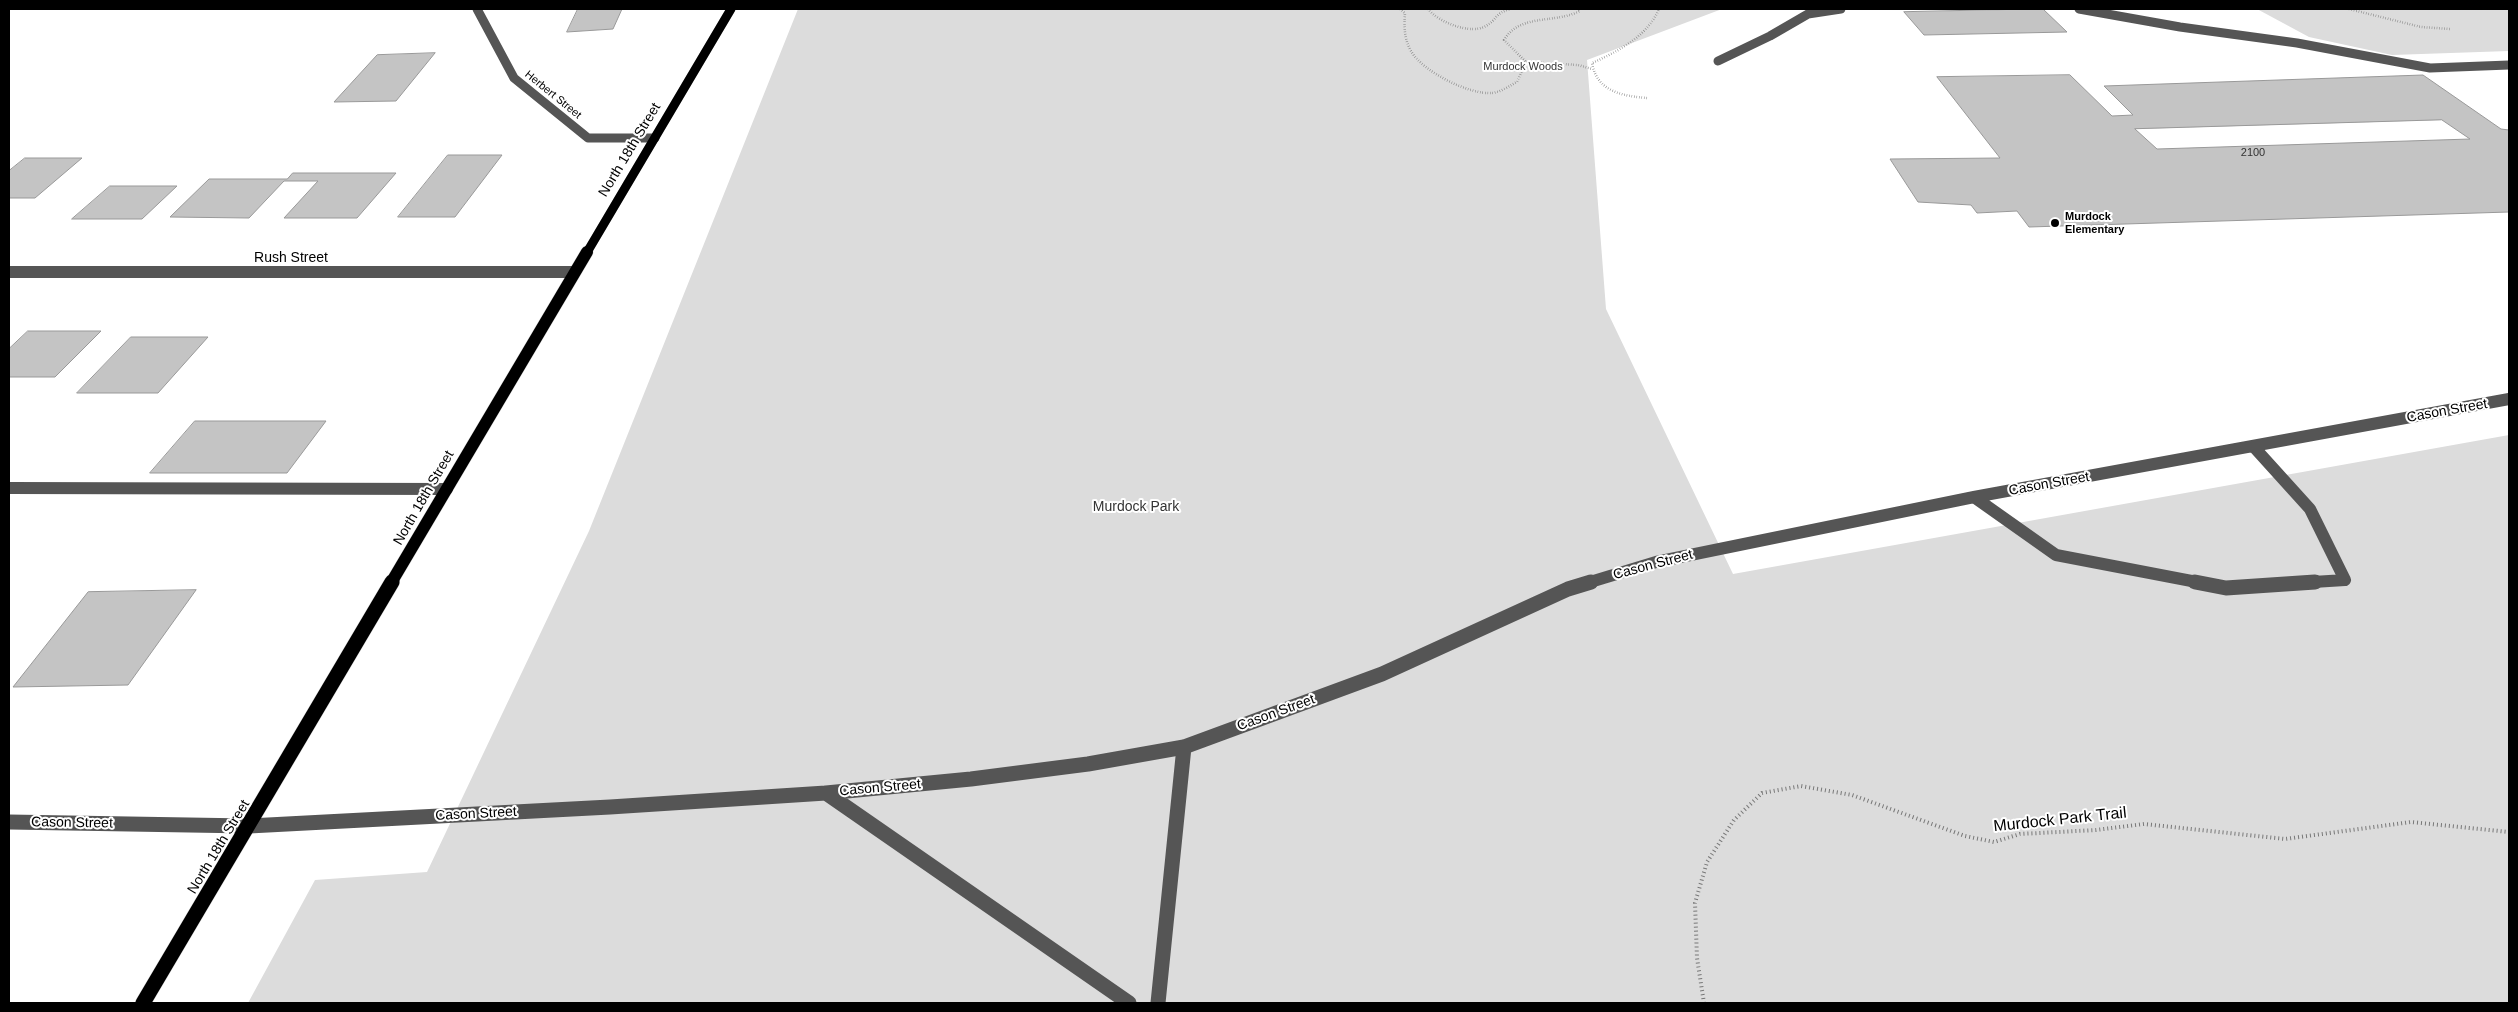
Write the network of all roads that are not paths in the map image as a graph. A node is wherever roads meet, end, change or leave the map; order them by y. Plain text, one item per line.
1 (477, 9) edge
2 (731, 9) edge
3 (1841, 9) edge
4 (2079, 9) edge
5 (1718, 61) dead end
6 (2509, 65) edge
7 (655, 138) junction
8 (9, 272) edge
9 (574, 272) junction
10 (2509, 399) edge
11 (2253, 446) junction
12 (9, 488) edge
13 (447, 489) junction
14 (1974, 498) junction
15 (1184, 747) junction
16 (826, 793) junction
17 (9, 822) edge
18 (249, 826) junction
19 (143, 1003) edge
20 (1129, 1003) edge
21 (1158, 1003) edge

1 - 7 street, Herbert Street
2 - 7 main road, North 18th Street
3 - 5 street
4 - 6 street
7 - 9 main road, North 18th Street
8 - 9 street, Rush Street
9 - 13 main road, North 18th Street
10 - 11 street, Cason Street
11 - 14 street, Cason Street
11 - 14 street
12 - 13 street
13 - 18 main road, North 18th Street
14 - 15 street, Cason Street
15 - 16 street, Cason Street
15 - 21 street
16 - 18 street, Cason Street
16 - 20 street
17 - 18 street, Cason Street
18 - 19 main road, North 18th Street

